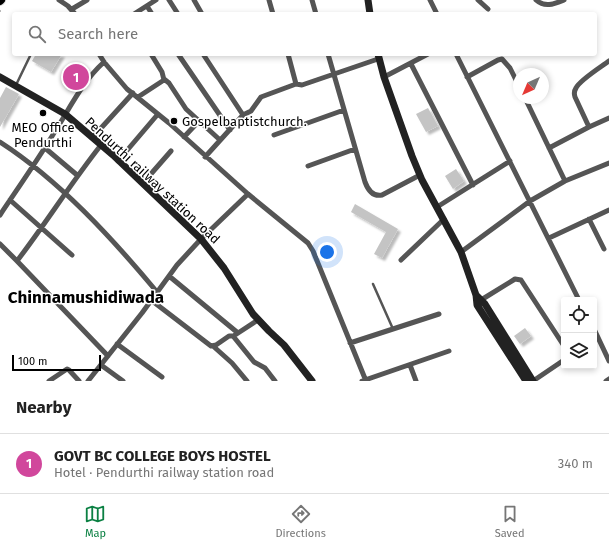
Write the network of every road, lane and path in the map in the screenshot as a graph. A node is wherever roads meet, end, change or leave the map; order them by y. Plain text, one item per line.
1 (87, 0) edge
2 (156, 0) edge
3 (169, 0) edge
4 (194, 0) edge
5 (269, 0) edge
6 (312, 0) edge
7 (368, 0) edge
8 (430, 0) edge
9 (478, 0) edge
10 (536, 0) edge
11 (564, 0) edge
12 (62, 1) edge
13 (147, 6) junction
14 (72, 9) junction
15 (488, 9) dead end
16 (74, 12) edge
17 (137, 12) edge
18 (151, 12) edge
19 (177, 12) edge
20 (201, 12) edge
21 (273, 12) edge
22 (315, 12) edge
23 (370, 12) edge
24 (436, 12) edge
25 (30, 56) edge
26 (100, 56) edge
27 (152, 56) edge
28 (179, 56) edge
29 (204, 56) edge
30 (289, 56) edge
31 (329, 56) edge
32 (378, 56) edge
33 (425, 56) edge
34 (457, 56) edge
35 (609, 61) edge
36 (104, 62) junction
37 (411, 64) junction
38 (334, 73) junction
39 (513, 74) edge
40 (0, 77) edge
41 (384, 77) junction
42 (467, 77) junction
43 (164, 79) junction
44 (296, 84) junction
45 (16, 86) junction
46 (133, 93) junction
47 (138, 97) junction
48 (528, 104) edge
49 (344, 110) junction
50 (64, 114) junction
51 (158, 114) junction
52 (243, 115) junction
53 (609, 118) edge
54 (199, 121) junction
55 (589, 127) junction
56 (230, 130) junction
57 (274, 135) dead end
58 (184, 137) junction
59 (92, 138) junction
60 (220, 140) junction
61 (0, 142) edge
62 (101, 145) junction
63 (45, 148) junction
64 (549, 148) junction
65 (355, 149) junction
66 (171, 151) dead end
67 (205, 157) junction
68 (118, 161) junction
69 (510, 161) junction
70 (608, 164) edge
71 (33, 166) junction
72 (308, 166) dead end
73 (77, 175) junction
74 (420, 175) junction
75 (565, 181) junction
76 (142, 184) junction
77 (474, 185) junction
78 (64, 194) junction
79 (248, 194) junction
80 (10, 200) junction
81 (530, 201) junction
82 (437, 207) junction
83 (609, 210) edge
84 (0, 215) edge
85 (444, 219) junction
86 (589, 219) junction
87 (41, 228) junction
88 (549, 238) junction
89 (201, 239) junction
90 (0, 244) edge
91 (604, 249) dead end
92 (461, 252) junction
93 (72, 255) dead end
94 (401, 260) dead end
95 (17, 261) junction
96 (169, 276) junction
97 (373, 284) dead end
98 (157, 292) junction
99 (578, 297) edge
100 (478, 298) junction
101 (151, 300) junction
102 (439, 314) dead end
103 (258, 320) junction
104 (393, 329) junction
105 (235, 335) junction
106 (597, 339) edge
107 (561, 342) edge
108 (350, 343) junction
109 (117, 344) junction
110 (213, 346) junction
111 (449, 351) dead end
112 (108, 356) junction
113 (609, 361) edge
114 (561, 362) edge
115 (101, 364) junction
116 (410, 365) junction
117 (162, 377) dead end
118 (609, 379) edge
119 (49, 381) edge
120 (80, 381) edge
121 (88, 381) edge
122 (123, 381) edge
123 (247, 381) edge
124 (275, 381) edge
125 (312, 381) edge
126 (365, 381) edge
127 (416, 381) edge
128 (526, 381) edge
129 (533, 381) edge
130 (606, 381) edge

1 - 14 street
2 - 13 street
3 - 19 street
4 - 20 street
5 - 21 street
6 - 22 street
7 - 23 street
8 - 24 street
9 - 15 street
10 - 11 street
12 - 14 street
13 - 17 street
13 - 18 street
14 - 16 street
25 - 45 lane
26 - 36 street
27 - 43 street
28 - 56 street
29 - 52 street
30 - 44 street
31 - 38 street
32 - 38 street
32 - 41 street
33 - 37 street
34 - 42 street
35 - 55 street
36 - 46 street
36 - 50 street
37 - 41 street
37 - 77 street
38 - 44 street
38 - 49 street
39 - 42 street
40 - 45 street, Pendurthi railway station road
41 - 74 street
42 - 69 street
43 - 47 street
43 - 54 street
44 - 52 street
45 - 50 street, Pendurthi railway station road
46 - 47 street
46 - 59 street
47 - 51 street
48 - 64 street
49 - 57 street
49 - 65 street
50 - 59 street, Pendurthi railway station road
50 - 63 street
51 - 58 street
51 - 68 street
52 - 56 street
53 - 55 street
54 - 58 street
54 - 60 street
55 - 64 street
56 - 60 street
58 - 67 street
59 - 62 street, Pendurthi railway station road
60 - 67 street
61 - 71 street
62 - 68 street, Pendurthi railway station road
62 - 73 street
63 - 71 street
63 - 73 street
64 - 75 street
65 - 72 street
65 - 74 street
66 - 76 street
67 - 79 street
68 - 76 street, Pendurthi railway station road
69 - 77 street
69 - 81 street
70 - 75 street
71 - 78 street
71 - 80 street
73 - 78 street
74 - 82 street
75 - 81 street
76 - 89 street, Pendurthi railway station road
77 - 82 street
78 - 87 street
78 - 98 street
79 - 89 street
79 - 108 street
80 - 84 street
80 - 87 street
81 - 88 street
81 - 92 street
82 - 85 street
83 - 86 street
85 - 92 street
85 - 94 street
86 - 88 street
86 - 91 street
87 - 93 street
87 - 95 street
88 - 99 street
89 - 96 street
89 - 103 street, Pendurthi railway station road
90 - 95 street
92 - 100 street
95 - 112 street
96 - 98 street
96 - 105 street
97 - 104 lane
98 - 101 street
100 - 107 street
100 - 128 street
100 - 129 street
101 - 109 street
101 - 110 street
102 - 104 street
103 - 105 street
103 - 125 street, Pendurthi railway station road
104 - 108 street
105 - 110 street
105 - 124 street
106 - 113 street
108 - 126 street
109 - 112 street
109 - 117 street
110 - 123 street
111 - 116 street
112 - 115 street
114 - 129 street
115 - 121 street
115 - 122 street
116 - 126 street
116 - 127 street
118 - 130 street
119 - 120 street

